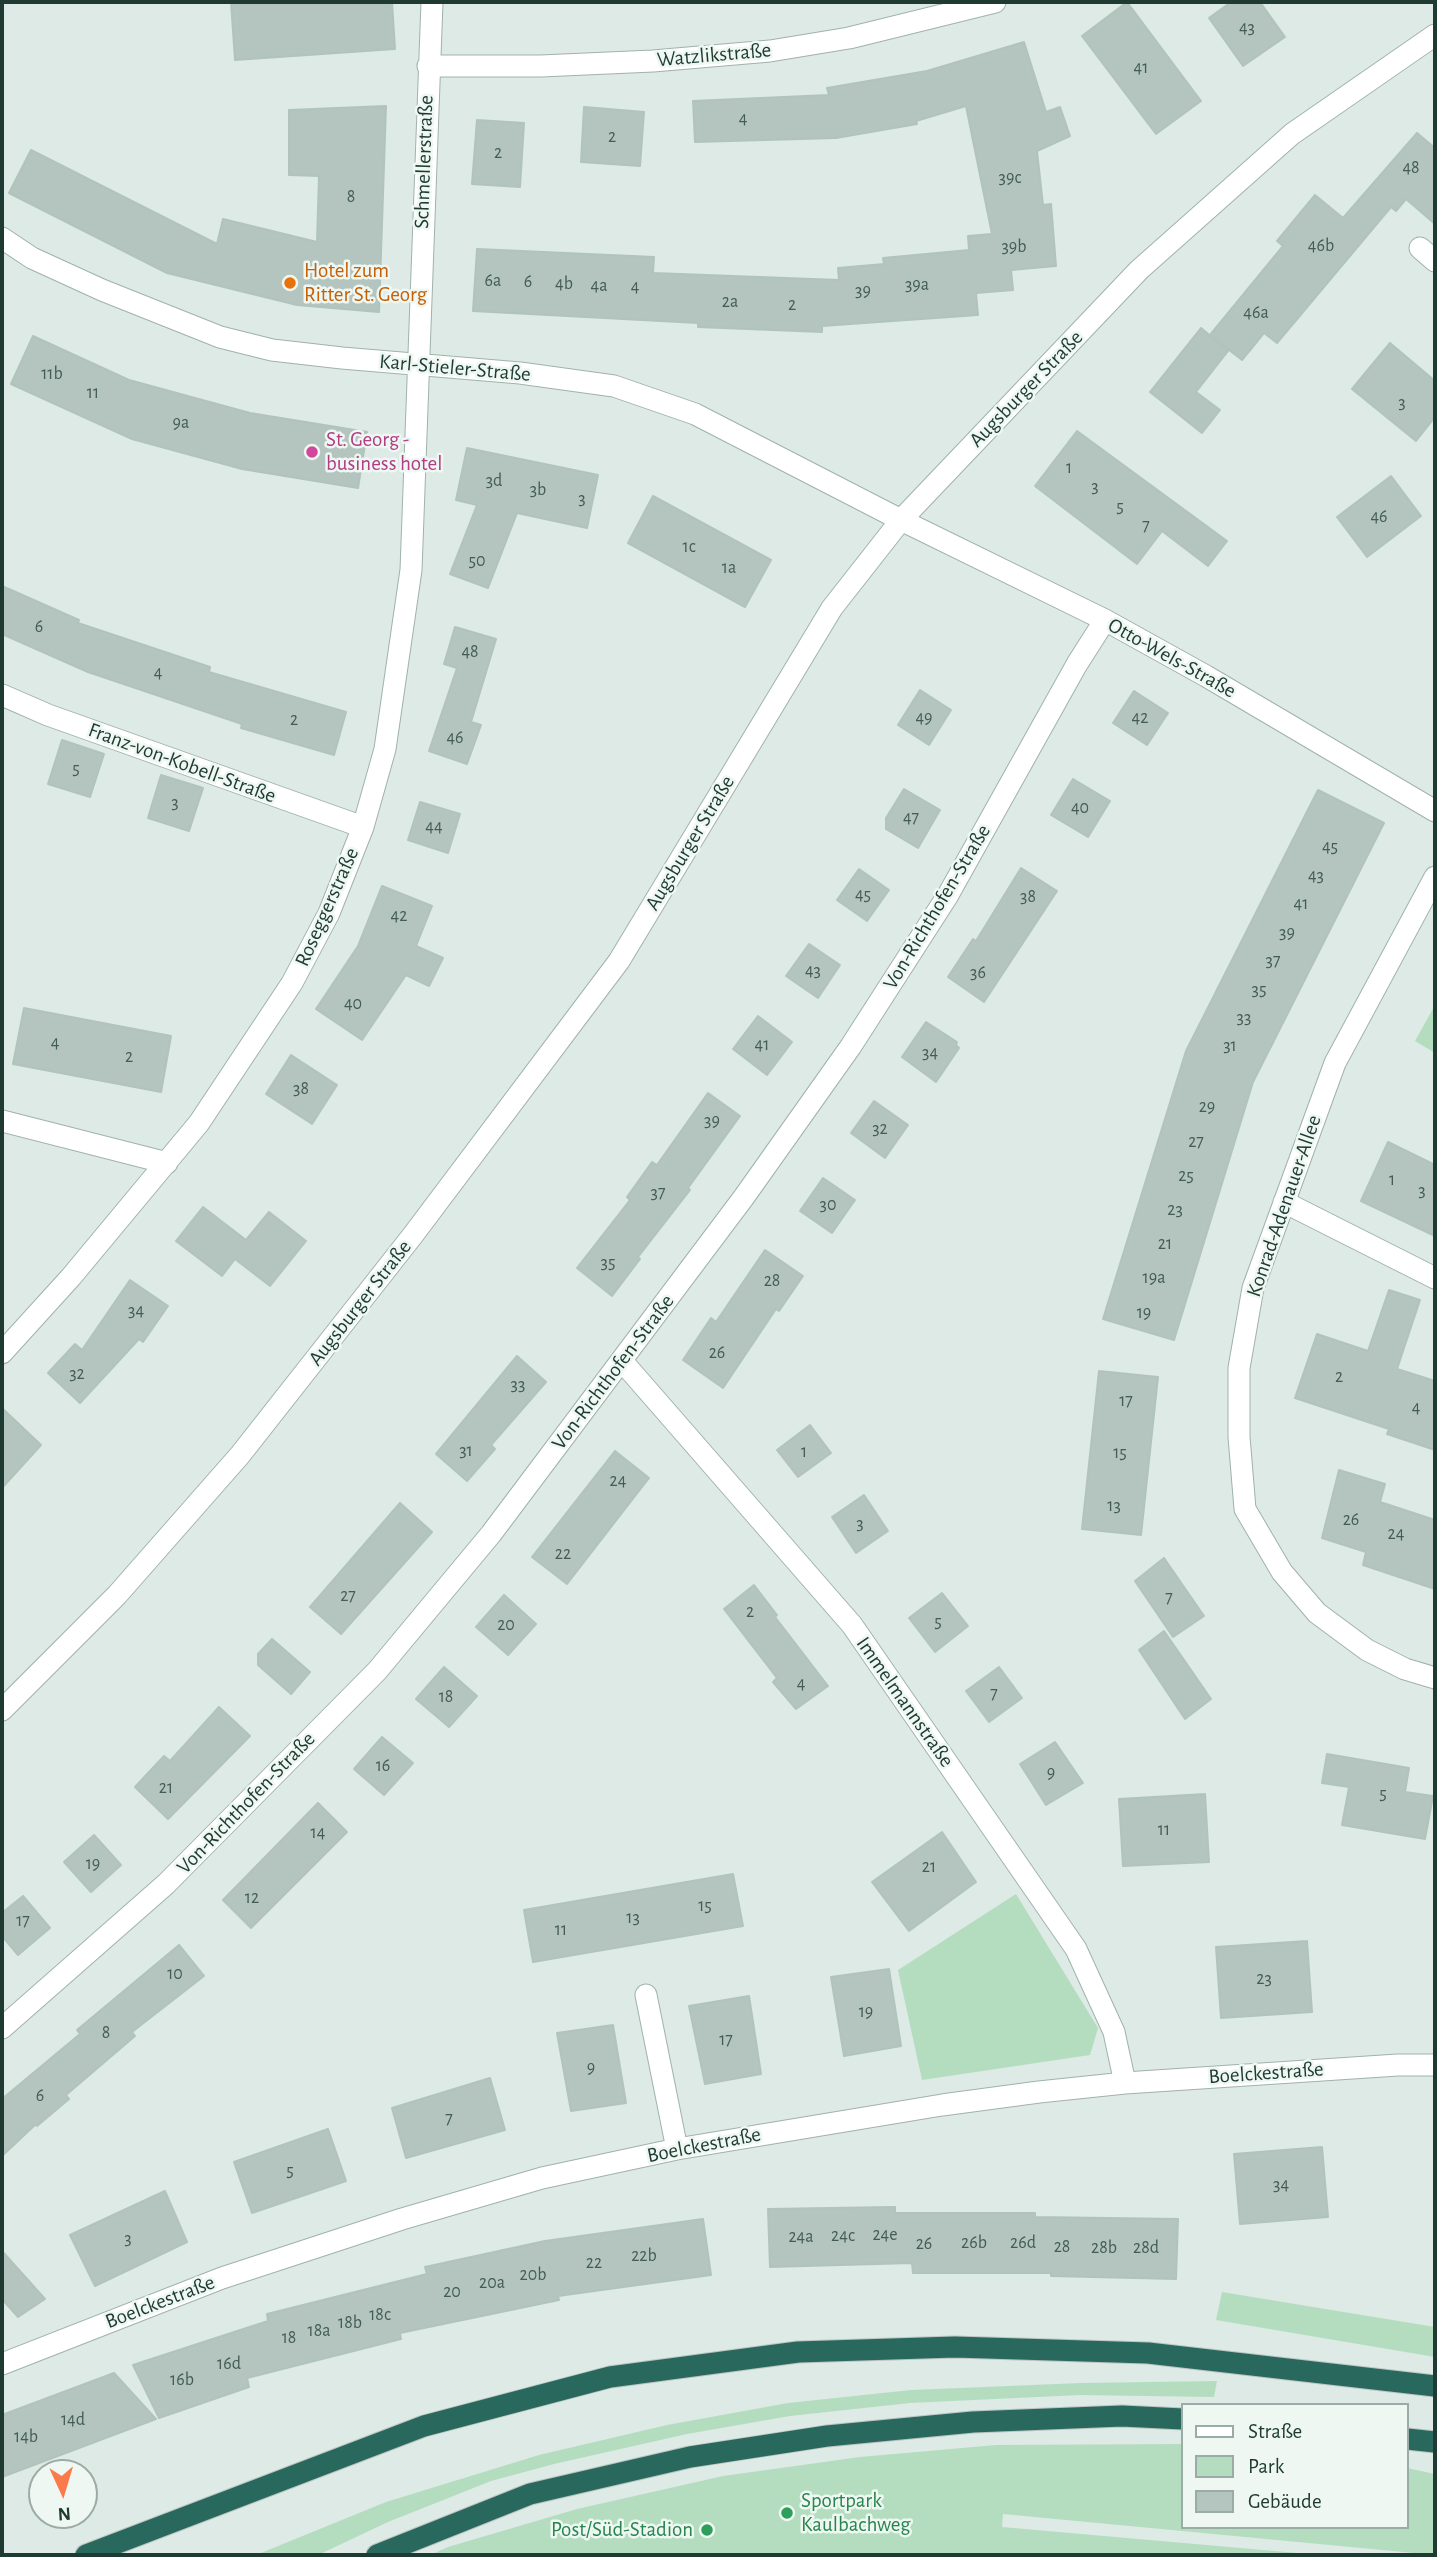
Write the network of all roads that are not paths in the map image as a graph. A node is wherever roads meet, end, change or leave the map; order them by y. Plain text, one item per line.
1 (432, 2) edge
2 (995, 2) edge
3 (1435, 35) edge
4 (428, 66) junction
5 (2, 238) edge
6 (418, 364) junction
7 (901, 520) junction
8 (1105, 620) junction
9 (2, 695) edge
10 (1435, 811) edge
11 (363, 827) junction
12 (1435, 877) edge
13 (2, 1121) edge
14 (167, 1163) junction
15 (1284, 1202) junction
16 (1435, 1278) edge
17 (2, 1353) edge
18 (622, 1361) junction
19 (1435, 1678) edge
20 (2, 1710) edge
21 (646, 1995) dead end
22 (2, 2028) edge
23 (1435, 2065) edge
24 (1125, 2083) junction
25 (677, 2149) junction
26 (2, 2364) edge
27 (1435, 2386) edge
28 (1182, 2418) edge
29 (1409, 2438) edge
30 (1435, 2442) edge
31 (86, 2555) edge
32 (377, 2555) edge

1 - 4 street, Schmellerstraße
2 - 4 street, Watzlikstraße
3 - 7 street, Augsburger Straße
4 - 6 street, Schmellerstraße
5 - 6 street, Karl-Stieler-Straße
6 - 7 street, Karl-Stieler-Straße
6 - 11 street, Roseggerstraße
7 - 8 street, Otto-Wels-Straße
7 - 20 street, Augsburger Straße
8 - 10 street, Otto-Wels-Straße
8 - 18 street, Von-Richthofen-Straße
9 - 11 street, Franz-von-Kobell-Straße
11 - 14 street, Roseggerstraße
12 - 15 street, Konrad-Adenauer-Allee
13 - 14 street
14 - 17 street, Roseggerstraße
15 - 16 street
15 - 19 street, Konrad-Adenauer-Allee
18 - 22 street, Von-Richthofen-Straße
18 - 24 street, Immelmannstraße
21 - 25 street
23 - 24 street, Boelckestraße
24 - 25 street, Boelckestraße
25 - 26 street, Boelckestraße
27 - 31 highway
28 - 32 highway
29 - 30 highway

